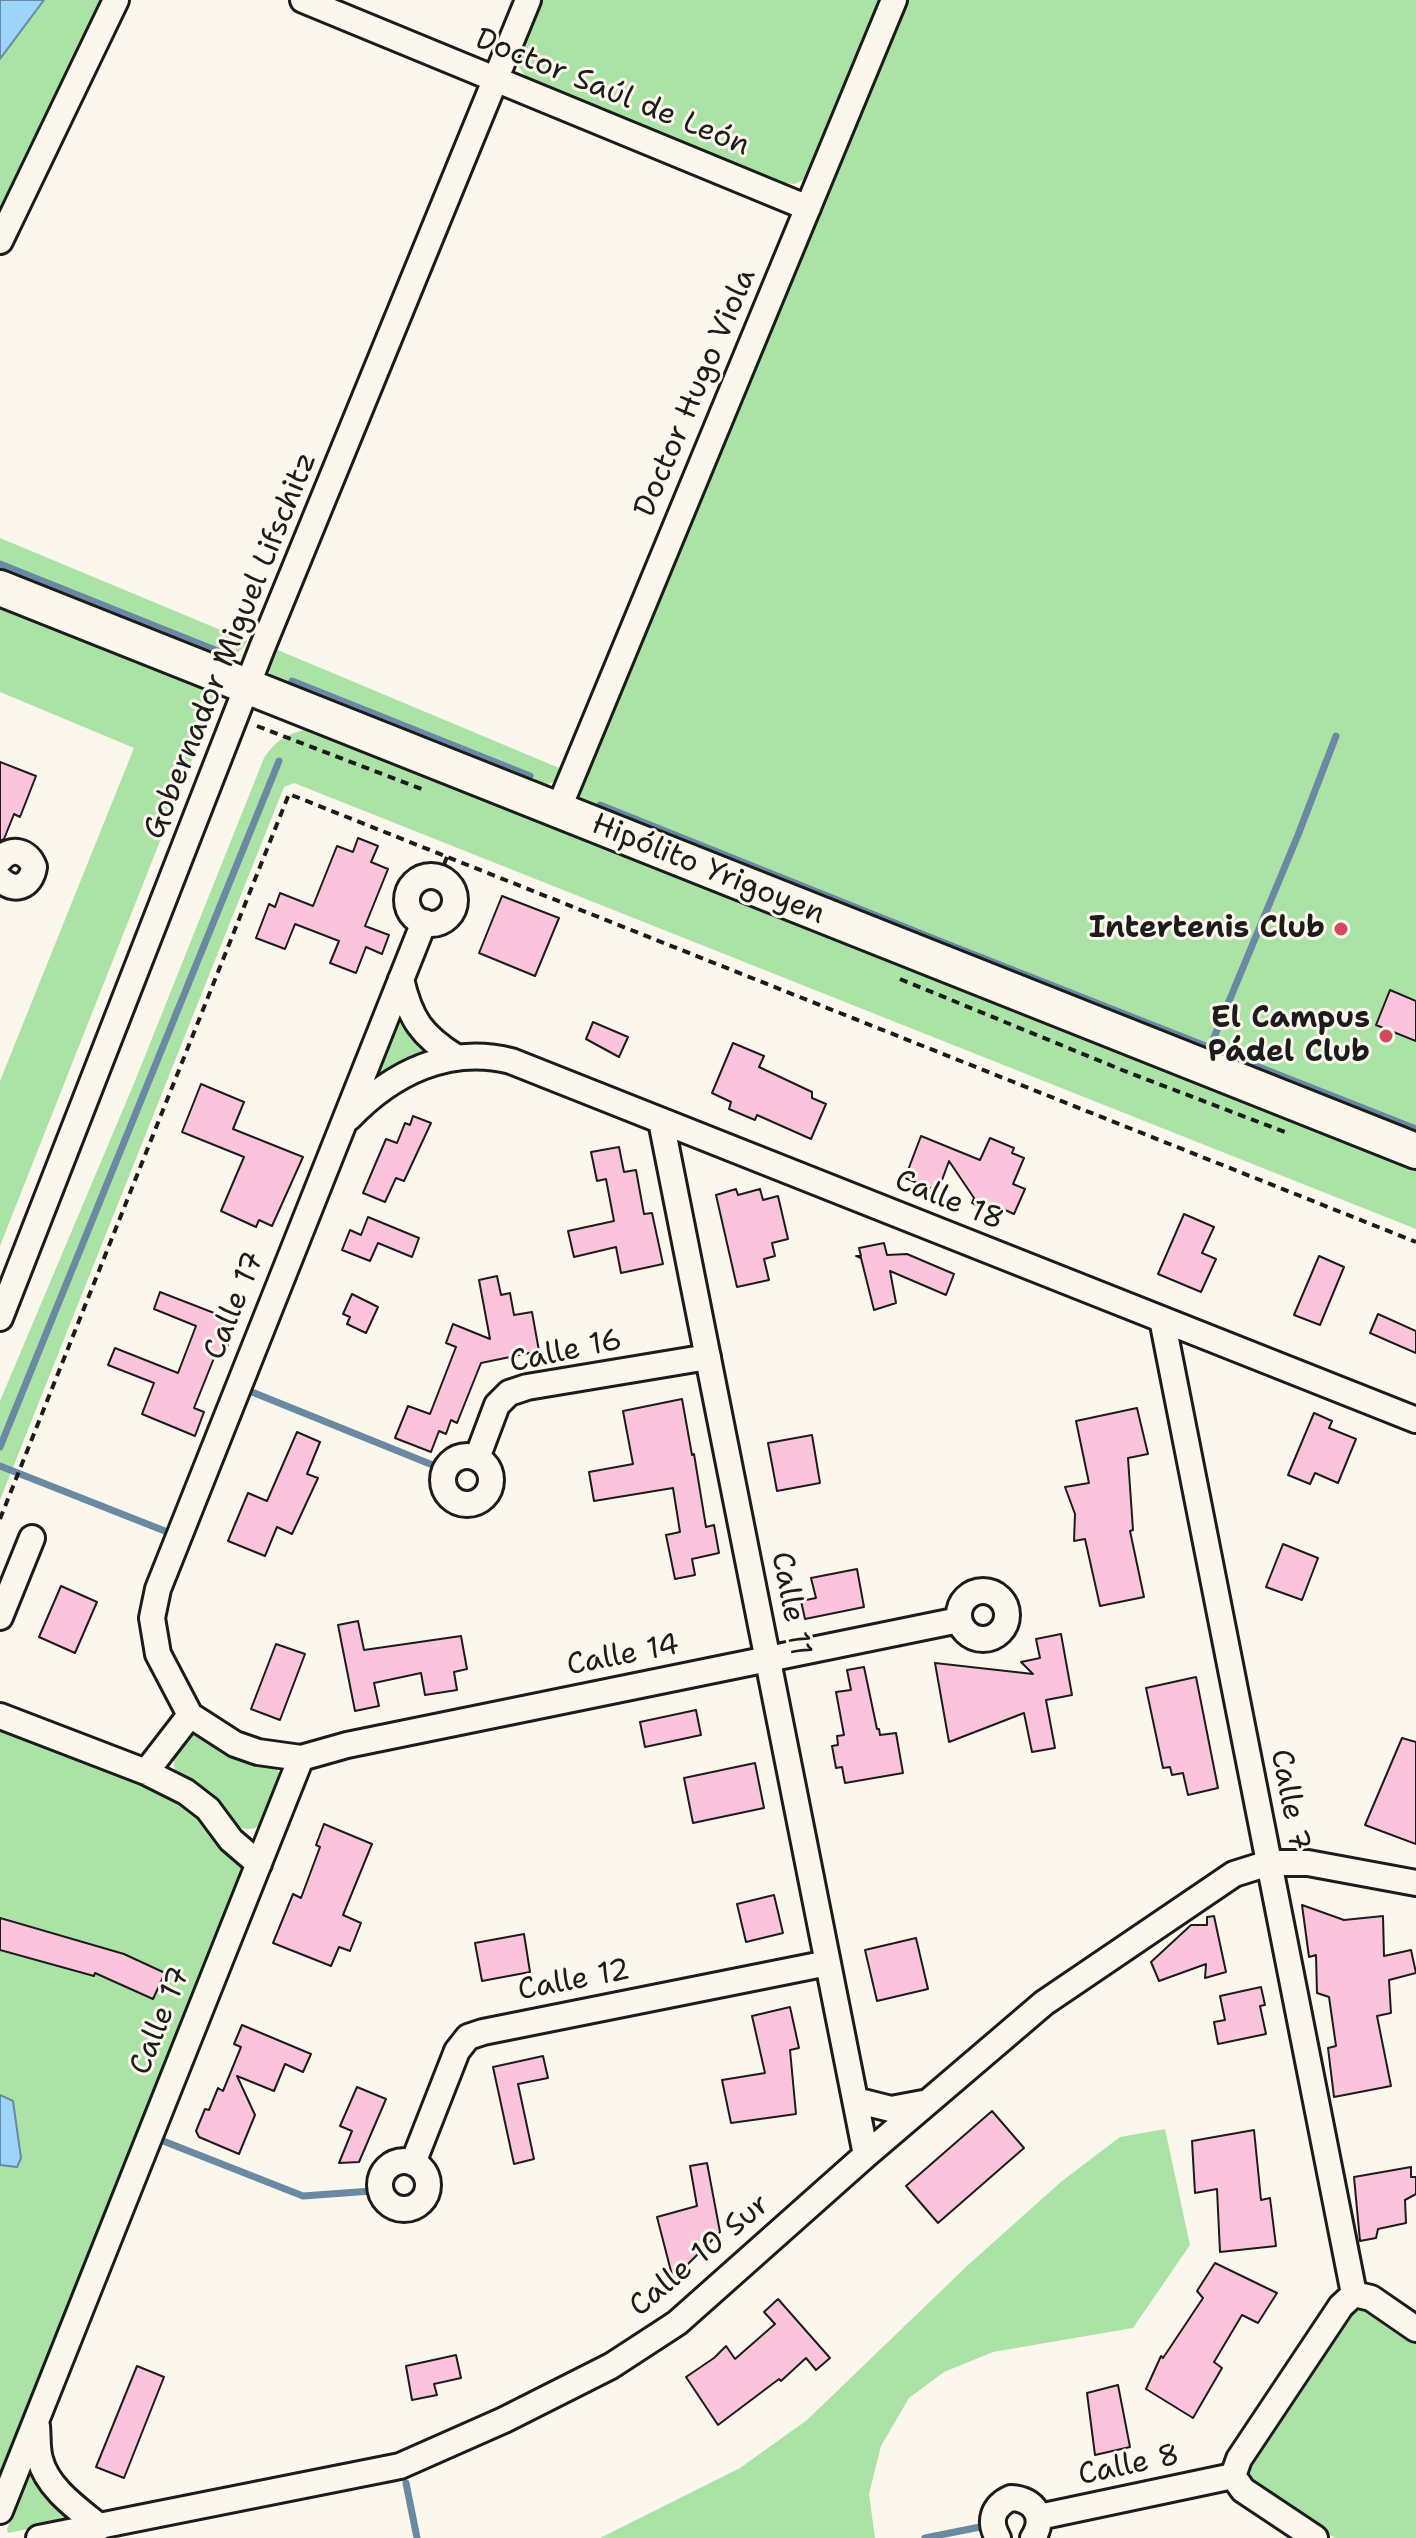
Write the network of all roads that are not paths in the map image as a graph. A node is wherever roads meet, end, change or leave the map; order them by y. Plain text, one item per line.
1 (116, 0) edge
2 (303, 0) edge
3 (528, 0) edge
4 (894, 0) edge
5 (496, 79) junction
6 (808, 208) junction
7 (0, 241) edge
8 (0, 588) edge
9 (247, 687) junction
10 (558, 810) junction
11 (0, 860) edge
12 (0, 879) edge
13 (424, 922) junction
14 (401, 979) junction
15 (456, 1057) junction
16 (661, 1121) junction
17 (342, 1125) junction
18 (1416, 1151) edge
19 (0, 1318) edge
20 (1162, 1319) junction
21 (708, 1357) junction
22 (1416, 1420) edge
23 (477, 1458) dead end
24 (32, 1538) dead end
25 (0, 1617) edge
26 (959, 1620) dead end
27 (768, 1660) junction
28 (190, 1715) junction
29 (0, 1716) edge
30 (301, 1758) junction
31 (146, 1772) junction
32 (1269, 1863) junction
33 (259, 1864) junction
34 (1416, 1883) edge
35 (828, 1963) junction
36 (855, 2100) junction
37 (927, 2102) junction
38 (866, 2155) junction
39 (413, 2163) dead end
40 (1354, 2294) junction
41 (1416, 2329) edge
42 (36, 2421) junction
43 (1233, 2476) junction
44 (0, 2511) edge
45 (100, 2527) junction
46 (1036, 2528) edge
47 (39, 2538) edge
48 (998, 2538) edge
49 (1315, 2538) edge

1 - 7 street
2 - 5 street, Doctor Saúl de León
3 - 5 street, Gobernador Miguel Lifschitz
4 - 6 street, Doctor Hugo Viola
5 - 6 street, Doctor Saúl de León
5 - 9 street, Gobernador Miguel Lifschitz
6 - 10 street, Doctor Hugo Viola
8 - 9 main road, Hipólito Yrigoyen
9 - 10 main road, Hipólito Yrigoyen
9 - 19 street, Gobernador Miguel Lifschitz
10 - 18 main road, Hipólito Yrigoyen
11 - 12 street
13 - 13 street
13 - 14 street, Calle 17
14 - 15 street
14 - 17 street, Calle 17
15 - 16 street, Calle 18
15 - 17 street, Calle 18
16 - 20 street, Calle 18
16 - 21 street, Calle 11
17 - 28 street, Calle 17
20 - 22 street, Calle 18
20 - 32 street, Calle 7
21 - 23 street, Calle 16
21 - 27 street, Calle 11
24 - 25 street
26 - 27 street, Calle 14
27 - 30 street, Calle 14
27 - 35 street, Calle 11
28 - 30 street, Calle 17
28 - 31 street
29 - 31 street
30 - 33 street, Calle 17
31 - 33 street
32 - 34 street, Calle 10 Sur
32 - 37 street, Calle 10 Sur
32 - 40 street, Calle 7
33 - 42 street, Calle 17
35 - 36 street, Calle 11
35 - 39 street, Calle 12
36 - 37 street
36 - 38 street, Calle 11
37 - 38 street, Calle 10 Sur
38 - 45 street, Calle 10 Sur
40 - 41 street
40 - 43 street
42 - 44 street, Calle 17
42 - 45 street, Calle 17
43 - 46 street, Calle 8
43 - 49 street
45 - 47 street, Calle 10 Sur
46 - 48 street, Calle 8

